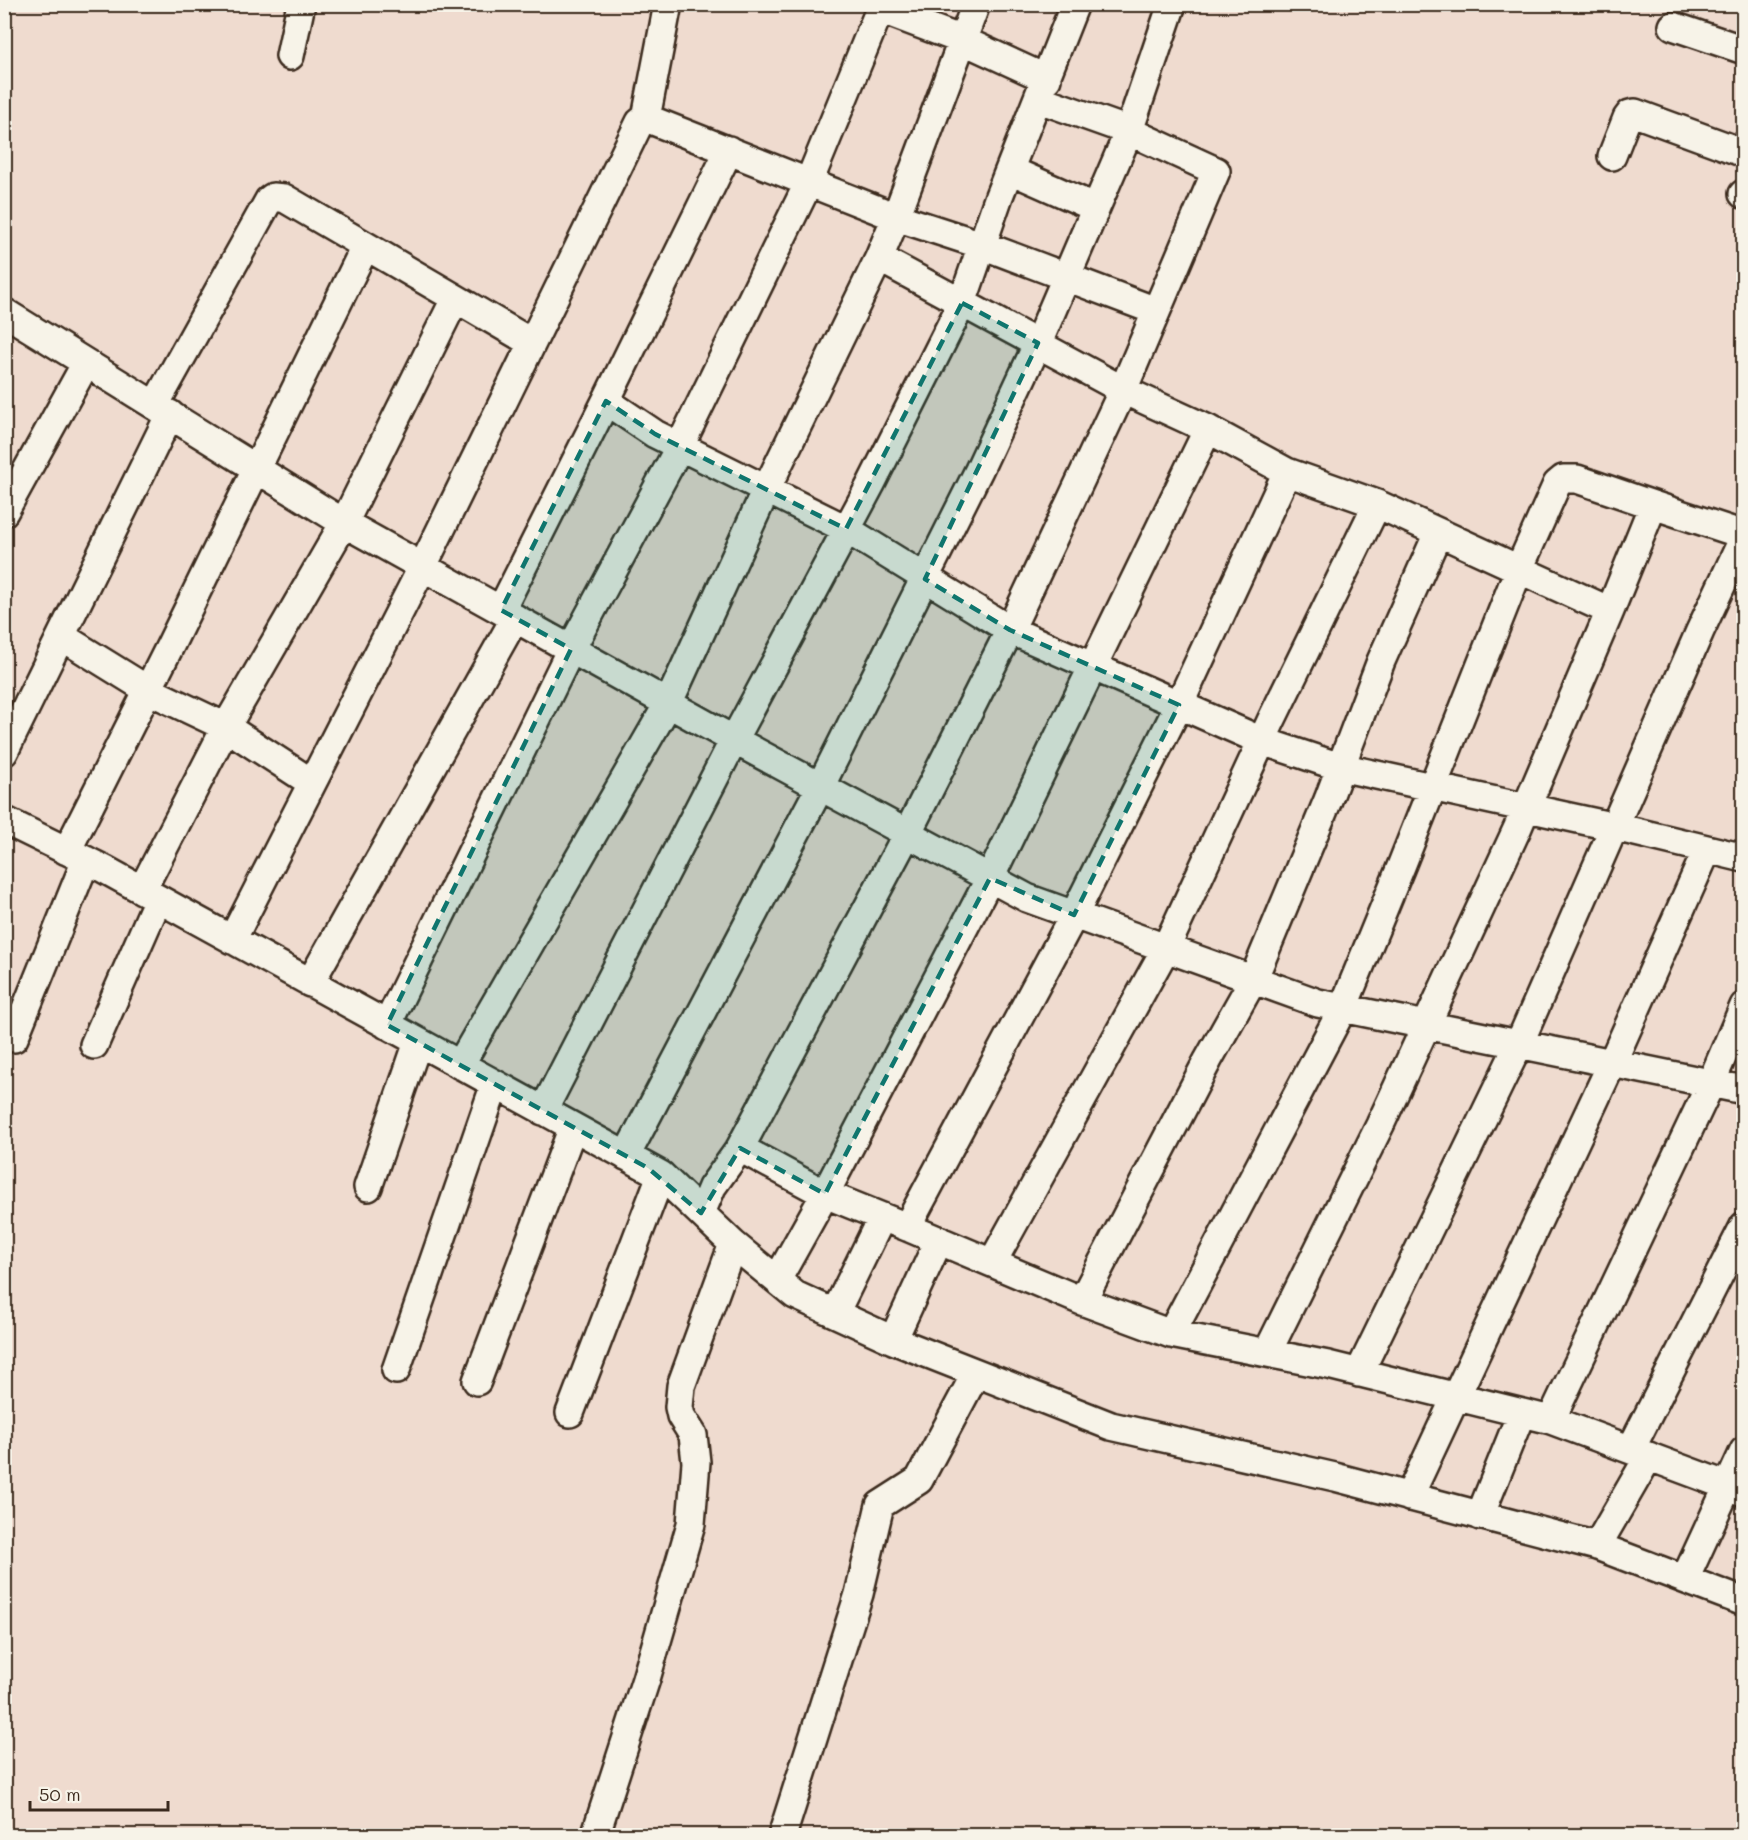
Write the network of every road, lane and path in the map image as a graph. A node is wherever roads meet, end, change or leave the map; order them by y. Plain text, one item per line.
1 (301, 4) edge
2 (668, 4) edge
3 (976, 4) edge
4 (1075, 4) edge
5 (1172, 4) edge
6 (880, 7) edge
7 (1673, 27) dead end
8 (962, 40) junction
9 (1743, 50) edge
10 (290, 56) dead end
11 (1043, 89) junction
12 (646, 118) junction
13 (1129, 131) junction
14 (729, 150) junction
15 (1743, 153) edge
16 (1612, 156) dead end
17 (1010, 170) junction
18 (809, 182) junction
19 (1096, 208) junction
20 (896, 217) junction
21 (982, 246) junction
22 (365, 247) junction
23 (879, 258) junction
24 (1066, 277) junction
25 (455, 299) junction
26 (962, 303) junction
27 (1156, 311) junction
28 (4, 312) edge
29 (532, 343) junction
30 (1038, 343) junction
31 (86, 363) junction
32 (1123, 390) junction
33 (606, 401) junction
34 (162, 410) junction
35 (1208, 429) junction
36 (680, 446) junction
37 (256, 468) junction
38 (1287, 472) junction
39 (767, 488) junction
40 (1377, 504) junction
41 (1653, 505) junction
42 (4, 512) edge
43 (344, 523) junction
44 (846, 529) junction
45 (1438, 533) junction
46 (1743, 536) edge
47 (423, 567) junction
48 (1519, 569) junction
49 (925, 579) junction
50 (1610, 611) junction
51 (508, 614) junction
52 (1010, 630) junction
53 (60, 636) junction
54 (571, 649) junction
55 (1092, 666) junction
56 (148, 690) junction
57 (668, 704) junction
58 (1179, 705) junction
59 (225, 727) junction
60 (734, 740) junction
61 (1262, 741) junction
62 (4, 752) edge
63 (1340, 767) junction
64 (312, 783) junction
65 (820, 787) junction
66 (1432, 788) junction
67 (1525, 809) junction
68 (4, 820) edge
69 (1615, 827) junction
70 (907, 834) junction
71 (1707, 850) junction
72 (77, 855) junction
73 (1743, 858) edge
74 (990, 878) junction
75 (150, 894) junction
76 (1074, 915) junction
77 (232, 940) junction
78 (1166, 948) junction
79 (1253, 980) junction
80 (310, 983) junction
81 (1743, 1006) edge
82 (1342, 1008) junction
83 (387, 1025) junction
84 (1425, 1025) junction
85 (15, 1038) dead end
86 (418, 1042) junction
87 (1519, 1044) junction
88 (94, 1046) dead end
89 (1612, 1063) junction
90 (460, 1065) junction
91 (1712, 1083) junction
92 (495, 1084) junction
93 (1743, 1090) edge
94 (543, 1111) junction
95 (573, 1127) junction
96 (740, 1148) junction
97 (626, 1156) junction
98 (661, 1175) junction
99 (368, 1187) dead end
100 (825, 1194) junction
101 (701, 1213) junction
102 (882, 1217) junction
103 (1743, 1226) edge
104 (908, 1227) junction
105 (939, 1240) junction
106 (733, 1244) junction
107 (992, 1263) junction
108 (777, 1280) junction
109 (1082, 1301) junction
110 (835, 1313) junction
111 (1171, 1334) junction
112 (893, 1340) junction
113 (1267, 1353) junction
114 (396, 1370) dead end
115 (976, 1373) junction
116 (1359, 1373) junction
117 (477, 1381) dead end
118 (1455, 1395) junction
119 (570, 1413) dead end
120 (1521, 1414) junction
121 (1551, 1420) junction
122 (1743, 1451) edge
123 (1640, 1453) junction
124 (1735, 1489) edge
125 (1409, 1497) junction
126 (1480, 1515) junction
127 (1597, 1546) junction
128 (1685, 1579) junction
129 (1743, 1602) edge
130 (595, 1836) edge
131 (782, 1836) edge

1 - 10 street
2 - 12 street
3 - 8 street
4 - 11 street
5 - 13 street
6 - 8 street
6 - 18 street
7 - 9 street
8 - 11 street
8 - 20 street
11 - 13 street
11 - 17 street
12 - 14 street
12 - 29 street
13 - 19 street
13 - 27 street
14 - 18 street
14 - 33 street
15 - 16 street
17 - 19 street
17 - 21 street
18 - 20 street
18 - 36 street
19 - 24 street
20 - 21 street
20 - 23 street
21 - 24 street
21 - 26 street
22 - 25 street
22 - 34 street
22 - 37 street
23 - 26 street
23 - 39 street
24 - 27 street
24 - 30 street
25 - 29 street
25 - 43 street
26 - 30 street
26 - 44 street
27 - 32 street
28 - 31 street
29 - 47 street
30 - 32 street
30 - 49 street
31 - 34 street
31 - 42 street
32 - 35 street
32 - 52 street
33 - 36 street
33 - 51 street
34 - 37 street
34 - 53 street
35 - 38 street
35 - 55 street
36 - 39 street
36 - 54 street
37 - 43 street
37 - 56 street
38 - 40 street
38 - 58 street
39 - 44 street
39 - 57 street
40 - 45 street
40 - 61 street
41 - 46 street
41 - 48 street
41 - 50 street
43 - 47 street
43 - 59 street
44 - 49 street
44 - 60 street
45 - 48 street
45 - 63 street
46 - 69 street
47 - 51 street
47 - 64 street
48 - 50 street
48 - 66 street
49 - 52 street
49 - 65 street
50 - 67 street
51 - 54 street
51 - 80 street
52 - 55 street
52 - 70 street
53 - 56 street
53 - 62 street
54 - 57 street
54 - 83 street
55 - 58 street
55 - 74 street
56 - 59 street
56 - 72 street
57 - 60 street
57 - 90 street
58 - 61 street
58 - 76 street
59 - 64 street
59 - 75 street
60 - 65 street
60 - 94 street
61 - 63 street
61 - 78 street
63 - 66 street
63 - 79 street
64 - 77 street
65 - 70 street
65 - 97 street
66 - 67 street
66 - 82 street
67 - 69 street
67 - 84 street
68 - 72 street
69 - 71 street
69 - 87 street
70 - 74 street
70 - 96 street
71 - 73 street
71 - 89 street
72 - 75 street
72 - 85 street
74 - 76 street
74 - 100 street
75 - 77 street
75 - 88 street
76 - 78 street
76 - 104 street
77 - 80 street
78 - 79 street
78 - 107 street
79 - 82 street
79 - 109 street
80 - 83 street
81 - 91 street
82 - 84 street
82 - 111 street
83 - 86 street
84 - 87 street
84 - 113 street
86 - 90 street
86 - 99 street
87 - 89 street
87 - 116 street
89 - 91 street
89 - 118 street
90 - 92 street
91 - 93 street
91 - 121 street
92 - 94 street
92 - 114 street
94 - 95 street
95 - 97 street
95 - 117 street
96 - 100 street
96 - 101 street
97 - 98 street
98 - 101 street
98 - 119 street
100 - 102 street
100 - 108 street
101 - 106 street
102 - 104 street
102 - 110 street
103 - 123 street
104 - 105 street
105 - 107 street
105 - 112 street
106 - 108 street
106 - 130 street
107 - 109 street
108 - 110 street
109 - 111 street
110 - 112 street
111 - 113 street
112 - 115 street
113 - 116 street
115 - 125 street
115 - 131 street
116 - 118 street
118 - 120 street
118 - 125 street
120 - 121 street
120 - 126 street
121 - 123 street
122 - 124 street
123 - 124 street
123 - 127 street
124 - 128 street
125 - 126 street
126 - 127 street
127 - 128 street
128 - 129 street

